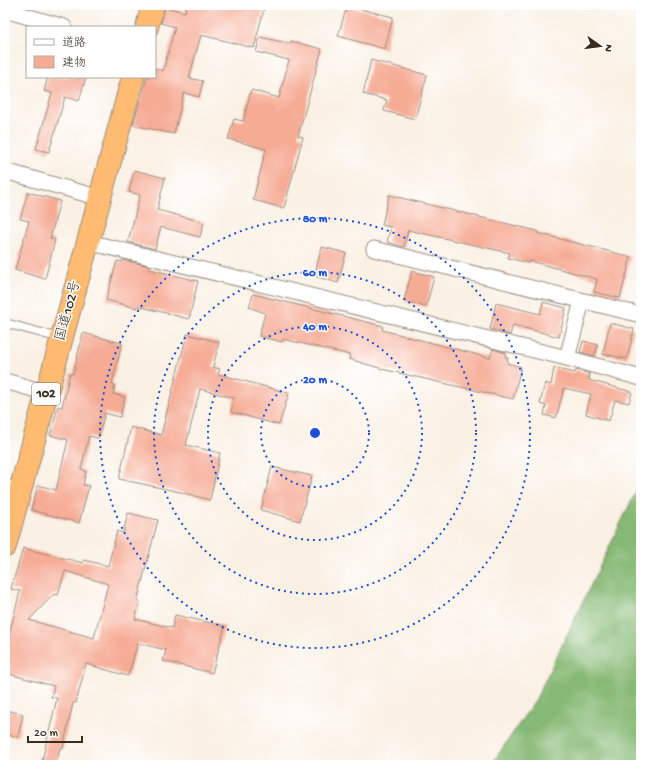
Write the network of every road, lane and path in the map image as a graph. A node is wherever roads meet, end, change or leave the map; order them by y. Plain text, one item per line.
1 (153, 5) edge
2 (5, 10) edge
3 (61, 26) edge
4 (147, 26) edge
5 (133, 78) edge
6 (5, 171) edge
7 (100, 198) junction
8 (88, 242) junction
9 (374, 249) dead end
10 (582, 300) junction
11 (641, 315) edge
12 (5, 323) edge
13 (61, 339) junction
14 (567, 358) junction
15 (641, 378) edge
16 (5, 382) edge
17 (47, 393) junction
18 (12, 489) edge
19 (5, 546) edge

1 - 4 highway
2 - 3 street
5 - 7 highway, 国道102号 / 102
6 - 7 street
7 - 8 highway, 国道102号 / 102
8 - 13 highway, 国道102号 / 102
8 - 14 street
9 - 10 street
10 - 11 street
10 - 14 street
12 - 13 lane
13 - 17 highway, 国道102号 / 102
14 - 15 street
16 - 17 street
17 - 18 highway, 国道102号 / 102
18 - 19 highway, 国道102号 / 102

